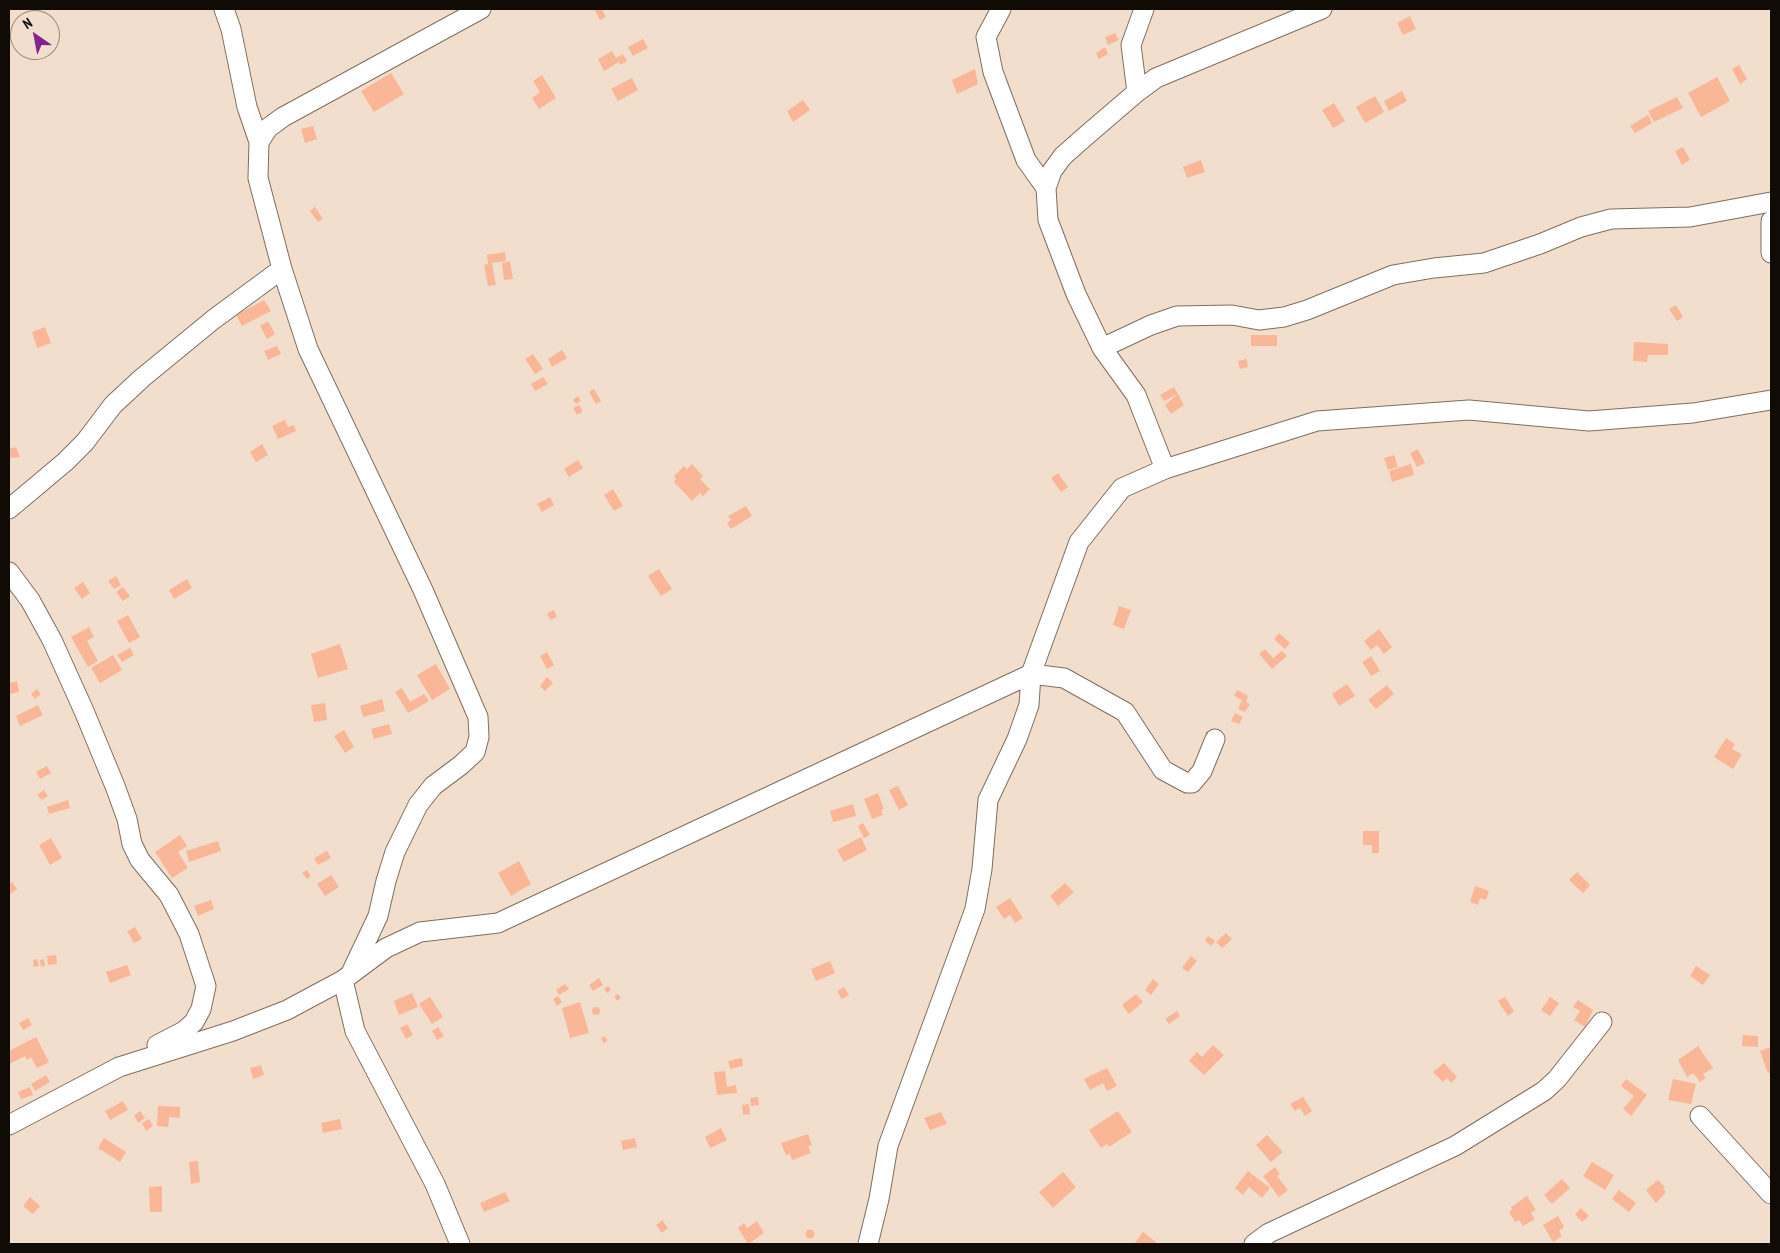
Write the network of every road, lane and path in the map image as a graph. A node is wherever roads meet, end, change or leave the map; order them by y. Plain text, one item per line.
1 (224, 9) edge
2 (481, 9) edge
3 (1001, 9) edge
4 (1144, 9) edge
5 (1322, 9) edge
6 (1137, 92) junction
7 (259, 142) junction
8 (1046, 188) junction
9 (1771, 202) edge
10 (1771, 221) edge
11 (1771, 254) edge
12 (282, 269) junction
13 (1102, 348) junction
14 (1771, 400) edge
15 (1165, 469) junction
16 (9, 509) edge
17 (9, 572) edge
18 (1031, 674) junction
19 (1215, 739) dead end
20 (347, 976) junction
21 (1602, 1022) dead end
22 (145, 1058) junction
23 (1700, 1116) dead end
24 (9, 1125) edge
25 (1771, 1194) edge
26 (460, 1244) edge
27 (868, 1244) edge
28 (1254, 1244) edge

1 - 7 street
2 - 7 street
3 - 8 street
4 - 6 street
5 - 6 street
6 - 8 street
7 - 12 street
8 - 13 street
9 - 13 street
10 - 11 street
12 - 16 street
12 - 20 street
13 - 15 street
14 - 15 street
15 - 18 street
17 - 22 street
18 - 19 street
18 - 20 street
18 - 27 street
20 - 22 street
20 - 26 street
21 - 28 street
22 - 24 street
23 - 25 street

